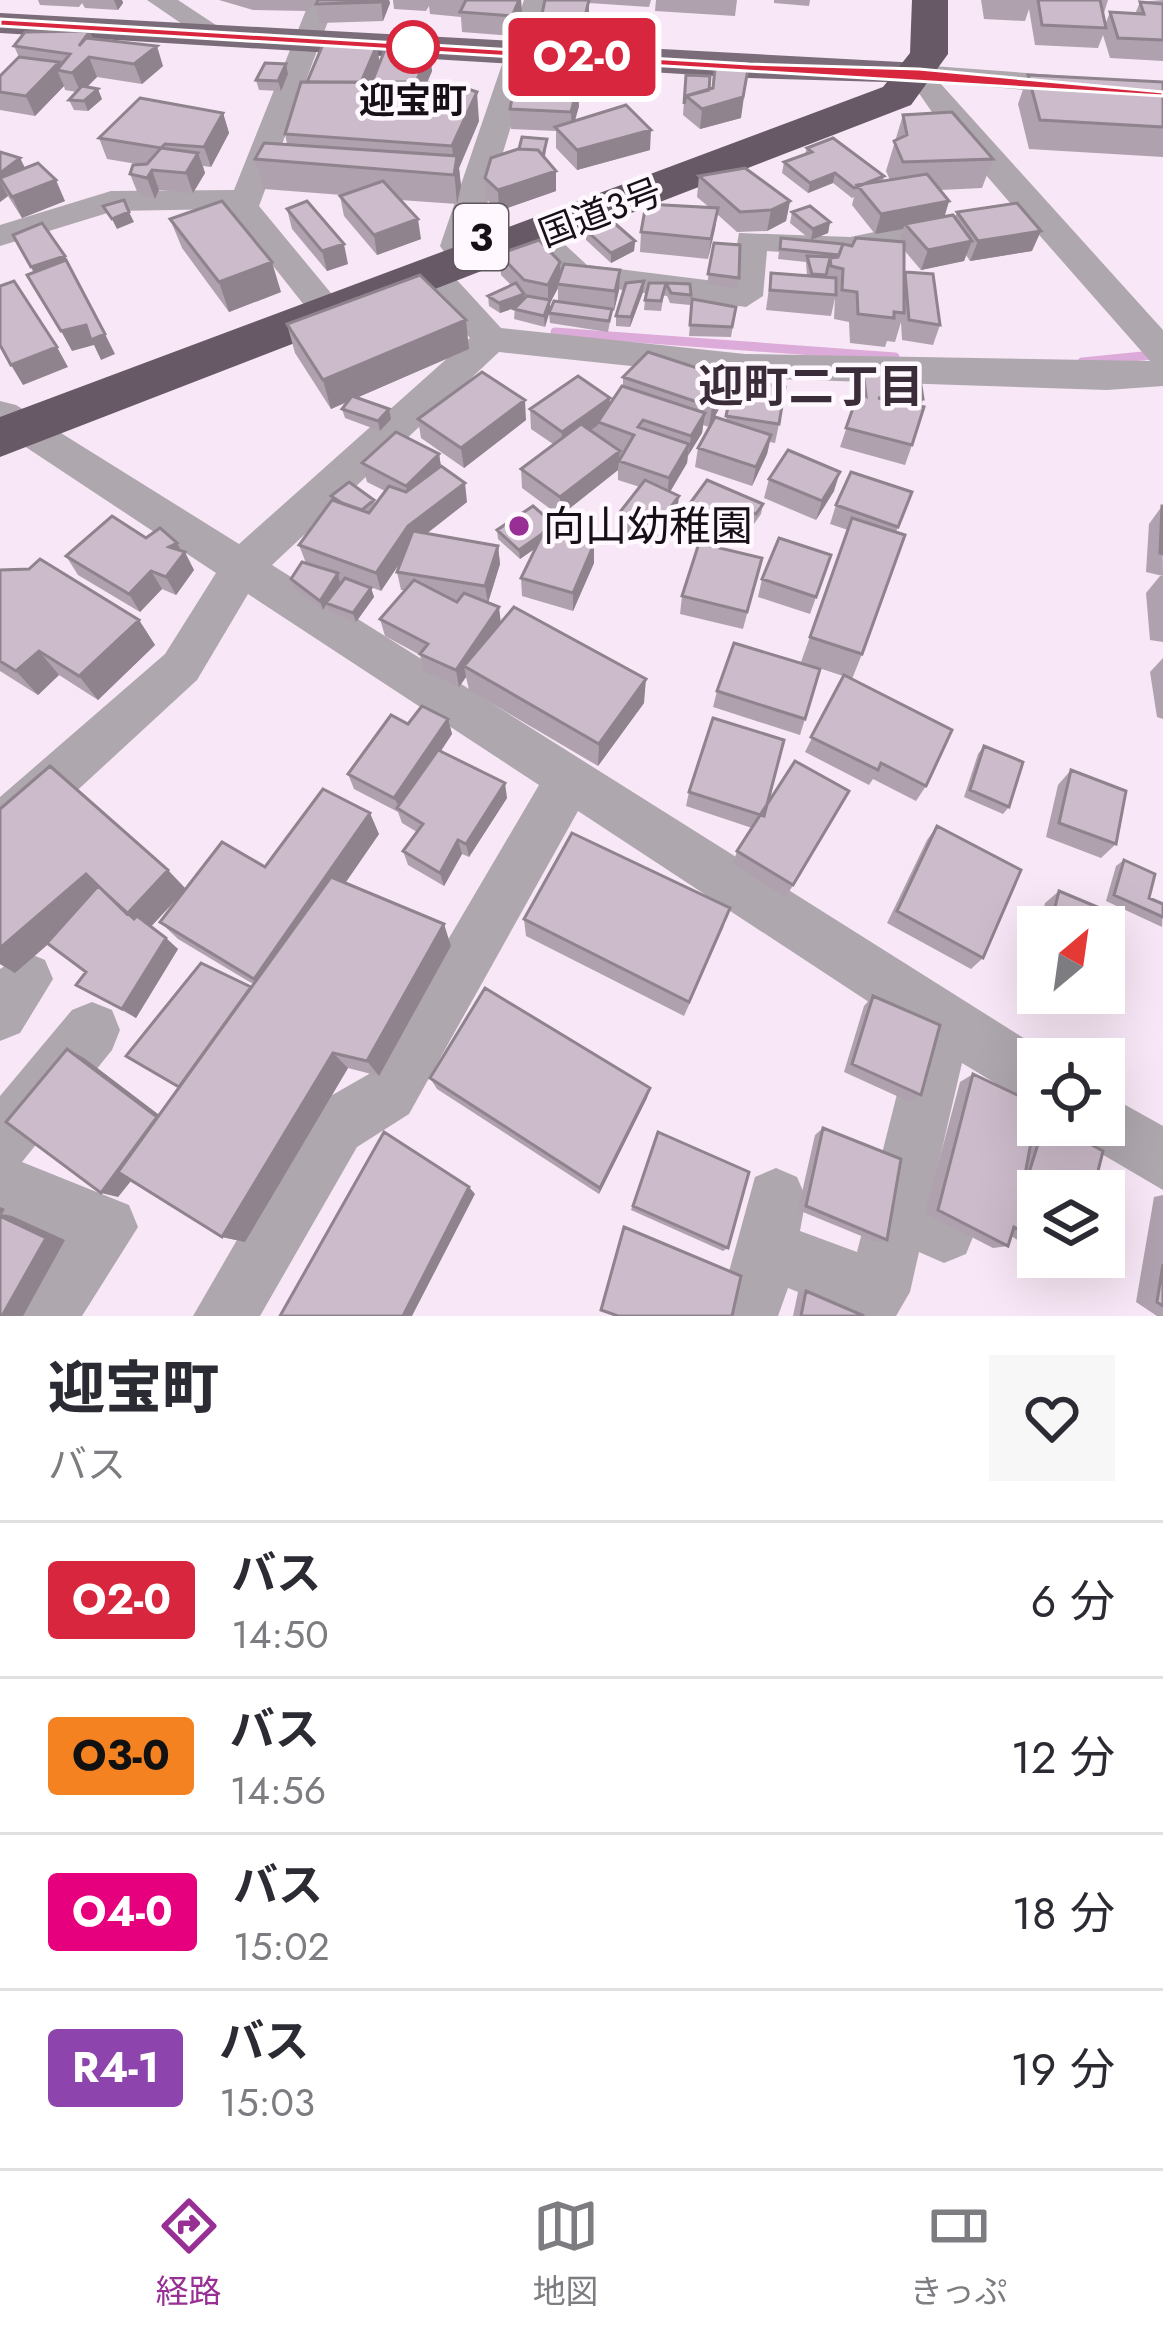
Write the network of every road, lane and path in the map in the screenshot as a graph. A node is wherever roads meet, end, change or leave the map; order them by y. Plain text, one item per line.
1 (160, 0) edge
2 (323, 0) edge
3 (537, 0) edge
4 (898, 0) edge
5 (930, 0) edge
6 (0, 23) edge
7 (217, 35) junction
8 (310, 41) junction
9 (521, 53) junction
10 (902, 72) junction
11 (1163, 92) edge
12 (246, 199) junction
13 (1037, 208) junction
14 (0, 236) edge
15 (536, 236) junction
16 (445, 261) junction
17 (746, 296) junction
18 (321, 303) junction
19 (491, 339) junction
20 (1163, 352) edge
21 (745, 355) junction
22 (1163, 373) edge
23 (6, 424) edge
24 (242, 566) junction
25 (569, 780) junction
26 (0, 829) edge
27 (944, 1020) junction
28 (92, 1030) dead end
29 (1017, 1067) edge
30 (1125, 1136) edge
31 (0, 1142) edge
32 (1163, 1160) edge
33 (0, 1183) edge
34 (766, 1248) dead end
35 (44, 1316) edge
36 (225, 1316) edge

1 - 7 street
2 - 8 street
3 - 9 street
4 - 10 highway
5 - 10 highway
6 - 7 main road
7 - 8 main road
8 - 9 main road
8 - 12 street
9 - 10 main road
9 - 16 street
10 - 11 street
10 - 13 street
10 - 15 highway, 国道3号 / 3
10 - 16 highway, 国道3号 / 3
12 - 14 street
12 - 18 street
13 - 17 street
13 - 20 street
15 - 16 highway, 国道3号 / 3
15 - 17 street
16 - 18 highway, 国道3号 / 3
16 - 19 street
17 - 21 street
18 - 23 highway, 国道3号 / 3
19 - 21 street
19 - 24 street
21 - 22 street
23 - 24 street
24 - 25 street
24 - 26 street
25 - 27 street
25 - 36 street
27 - 29 street
27 - 34 street
28 - 31 street
30 - 32 street
33 - 35 street

